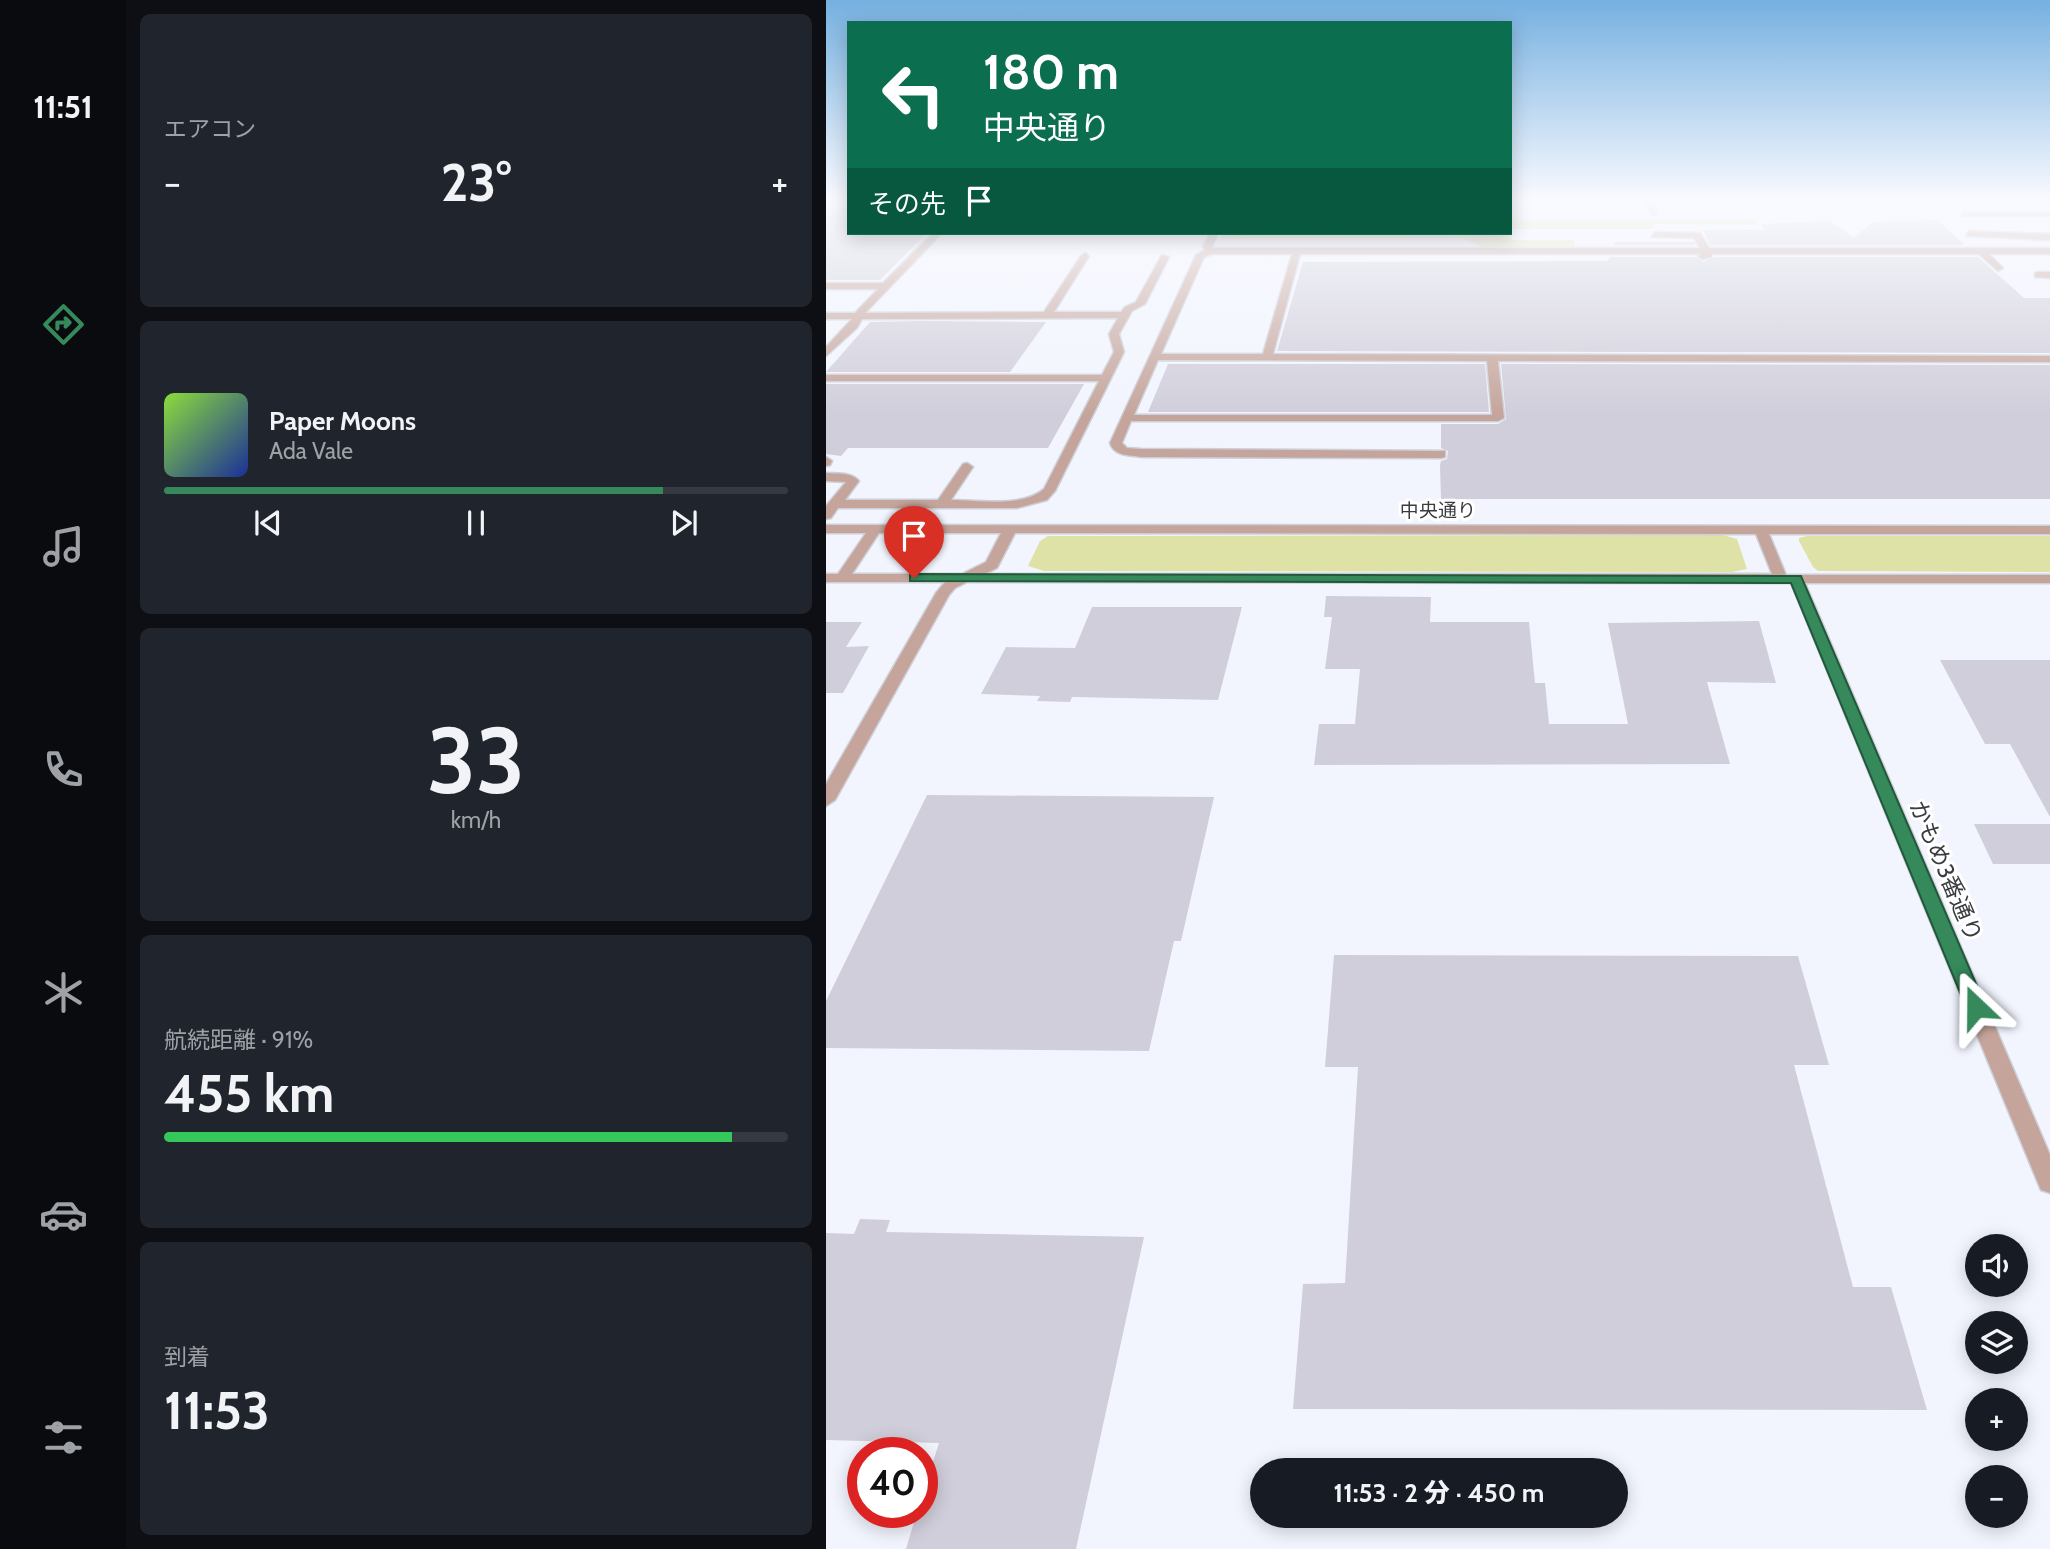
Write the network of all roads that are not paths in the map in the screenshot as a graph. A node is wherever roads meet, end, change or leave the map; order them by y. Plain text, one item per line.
1 (901, 270) edge
2 (1076, 270) edge
3 (1158, 270) edge
4 (1193, 270) edge
5 (1291, 270) edge
6 (2038, 275) dead end
7 (2050, 275) edge
8 (826, 286) edge
9 (886, 286) junction
10 (826, 316) edge
11 (858, 316) junction
12 (1047, 316) junction
13 (1125, 316) junction
14 (826, 353) edge
15 (1154, 358) junction
16 (1267, 358) junction
17 (1492, 358) junction
18 (2050, 359) edge
19 (826, 378) edge
20 (1106, 378) junction
21 (1127, 418) junction
22 (1441, 454) dead end
23 (967, 467) dead end
24 (826, 477) edge
25 (942, 504) junction
26 (830, 510) edge
27 (826, 529) edge
28 (875, 529) junction
29 (1010, 529) junction
30 (1761, 530) junction
31 (2050, 530) edge
32 (826, 578) edge
33 (842, 578) junction
34 (962, 578) junction
35 (1788, 579) junction
36 (2050, 579) edge
37 (826, 800) edge
38 (2050, 1182) edge

1 - 9 street
2 - 12 street
3 - 13 street
4 - 15 street
5 - 16 street
6 - 7 street
8 - 9 street
9 - 11 street
10 - 11 street
11 - 12 street
11 - 14 street
12 - 13 street
13 - 20 street
15 - 16 street
15 - 21 street
16 - 17 street
17 - 18 street
17 - 21 street
19 - 20 street
20 - 25 street
21 - 22 street
23 - 25 street
24 - 26 street
25 - 26 street
27 - 28 street, 中央通り
28 - 29 street, 中央通り
28 - 33 street
29 - 30 street, 中央通り
29 - 34 street
30 - 31 street, 中央通り
30 - 35 street, かもめ3番通り
32 - 33 street
33 - 34 street
34 - 35 street
34 - 37 street
35 - 36 street
35 - 38 street, かもめ3番通り

